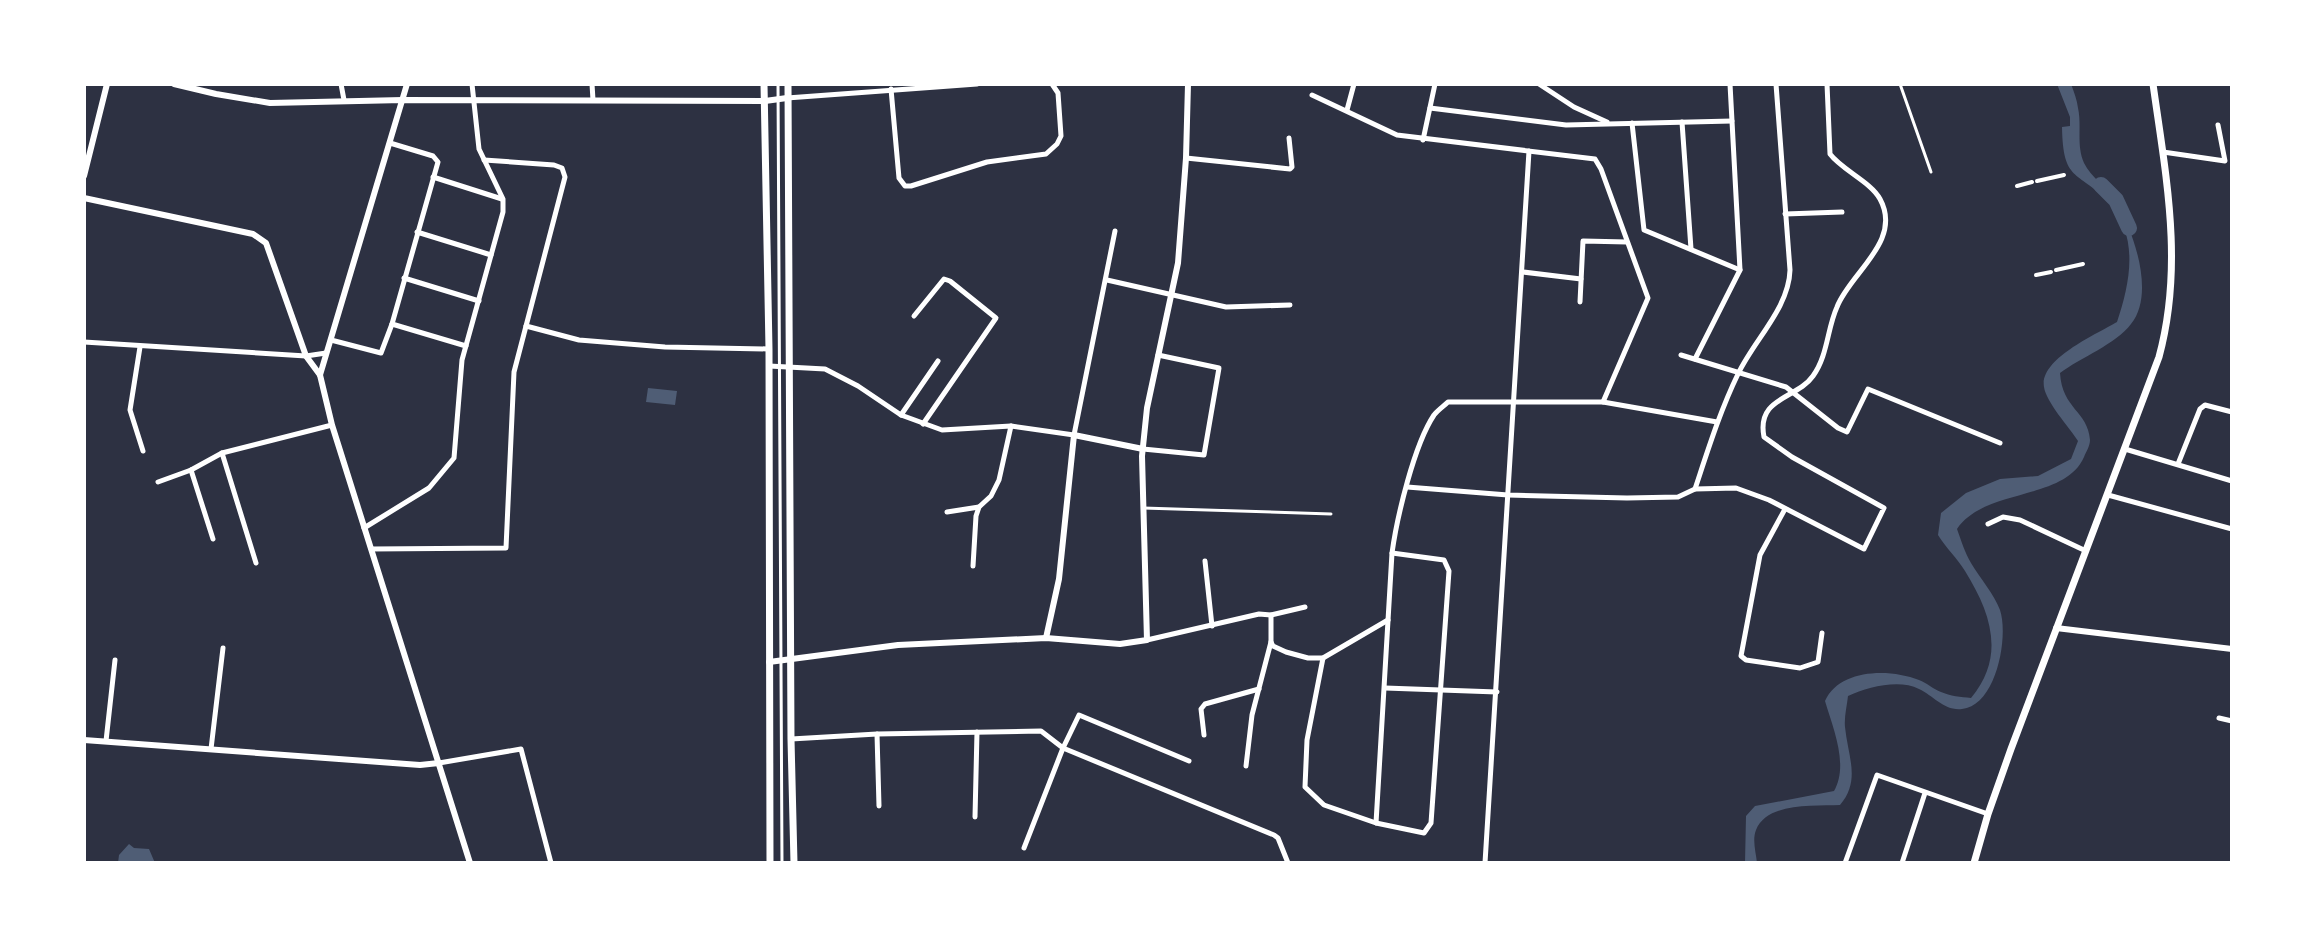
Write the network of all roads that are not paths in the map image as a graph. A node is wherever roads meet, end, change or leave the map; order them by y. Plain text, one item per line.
1 (107, 84) edge
2 (174, 84) edge
3 (341, 84) edge
4 (407, 84) edge
5 (472, 84) edge
6 (592, 84) edge
7 (764, 84) edge
8 (778, 84) edge
9 (788, 84) edge
10 (977, 84) edge
11 (1188, 84) edge
12 (1354, 84) edge
13 (1435, 84) edge
14 (1539, 84) edge
15 (1730, 84) edge
16 (1776, 84) edge
17 (1827, 84) edge
18 (1900, 84) edge
19 (2153, 84) edge
20 (1054, 86) edge
21 (891, 89) junction
22 (1312, 95) dead end
23 (783, 98) junction
24 (344, 100) junction
25 (403, 100) junction
26 (474, 100) junction
27 (593, 100) junction
28 (765, 101) junction
29 (1430, 108) junction
30 (1347, 111) junction
31 (1732, 121) junction
32 (1682, 122) junction
33 (1632, 123) junction
34 (1611, 124) junction
35 (2218, 125) dead end
36 (1289, 138) dead end
37 (1423, 140) junction
38 (390, 143) junction
39 (1529, 151) junction
40 (2163, 152) junction
41 (1186, 158) junction
42 (484, 160) junction
43 (85, 161) edge
44 (1931, 172) dead end
45 (2064, 175) dead end
46 (84, 176) edge
47 (433, 177) junction
48 (2017, 186) dead end
49 (84, 198) edge
50 (503, 199) junction
51 (1842, 212) dead end
52 (1785, 214) junction
53 (1115, 231) dead end
54 (417, 232) junction
55 (1627, 242) junction
56 (1691, 250) junction
57 (491, 255) junction
58 (2083, 264) dead end
59 (1740, 270) junction
60 (1523, 272) junction
61 (2036, 275) dead end
62 (404, 278) junction
63 (1581, 279) junction
64 (1107, 280) junction
65 (1171, 294) junction
66 (479, 301) junction
67 (1580, 302) dead end
68 (1290, 305) dead end
69 (914, 316) dead end
70 (392, 324) junction
71 (526, 326) junction
72 (331, 340) junction
73 (84, 342) edge
74 (466, 346) junction
75 (140, 347) junction
76 (769, 349) junction
77 (326, 353) junction
78 (1158, 355) junction
79 (1681, 355) dead end
80 (306, 356) junction
81 (1695, 359) junction
82 (938, 361) dead end
83 (769, 366) junction
84 (779, 366) junction
85 (789, 366) junction
86 (1740, 371) junction
87 (320, 375) junction
88 (1794, 392) junction
89 (1603, 402) junction
90 (1513, 404) junction
91 (2232, 412) edge
92 (901, 415) junction
93 (1717, 422) junction
94 (923, 424) junction
95 (332, 425) junction
96 (1011, 426) junction
97 (1074, 435) junction
98 (2000, 443) dead end
99 (1143, 449) junction
100 (2125, 449) junction
101 (143, 451) dead end
102 (222, 453) junction
103 (2178, 464) junction
104 (191, 470) junction
105 (2232, 481) edge
106 (158, 482) dead end
107 (1407, 487) junction
108 (1695, 489) junction
109 (1508, 495) junction
110 (2108, 495) junction
111 (979, 507) junction
112 (1142, 508) junction
113 (1785, 509) junction
114 (947, 512) dead end
115 (1331, 514) dead end
116 (1988, 524) dead end
117 (364, 528) junction
118 (2232, 529) edge
119 (213, 539) dead end
120 (371, 549) junction
121 (2086, 551) junction
122 (1392, 553) junction
123 (1205, 561) dead end
124 (256, 563) dead end
125 (973, 566) dead end
126 (1305, 607) dead end
127 (1271, 615) junction
128 (1388, 620) junction
129 (1212, 626) junction
130 (2056, 628) junction
131 (1822, 633) dead end
132 (1046, 638) junction
133 (1147, 640) junction
134 (1271, 642) junction
135 (223, 648) dead end
136 (2232, 649) edge
137 (1323, 658) junction
138 (115, 660) dead end
139 (791, 661) junction
140 (769, 662) junction
141 (781, 662) junction
142 (1385, 688) junction
143 (1260, 689) junction
144 (1439, 691) junction
145 (1497, 692) junction
146 (2219, 718) dead end
147 (2232, 721) edge
148 (977, 732) junction
149 (877, 734) junction
150 (1204, 735) dead end
151 (791, 739) junction
152 (84, 740) edge
153 (106, 741) junction
154 (1063, 748) junction
155 (211, 749) junction
156 (1189, 761) dead end
157 (439, 763) junction
158 (1246, 766) dead end
159 (1925, 793) junction
160 (879, 806) dead end
161 (1988, 814) junction
162 (975, 817) dead end
163 (1376, 823) junction
164 (1024, 848) dead end
165 (470, 863) edge
166 (551, 863) edge
167 (770, 863) edge
168 (782, 863) edge
169 (794, 863) edge
170 (1288, 863) edge
171 (1485, 863) edge
172 (1845, 863) edge
173 (1902, 863) edge
174 (1974, 863) edge

1 - 43 street
2 - 24 street
3 - 24 street
4 - 25 street
5 - 26 street
6 - 27 street
7 - 28 main road
8 - 23 lane
9 - 23 main road
10 - 21 street
11 - 41 street
12 - 30 street
13 - 29 street
14 - 34 street
15 - 31 street
16 - 52 street
17 - 88 street
18 - 44 lane
19 - 40 main road
20 - 21 street
21 - 23 street
22 - 30 street
23 - 28 street
23 - 84 lane
23 - 85 main road
24 - 25 street
25 - 26 street
25 - 38 street
26 - 27 street
26 - 42 street
27 - 28 street
28 - 76 main road
29 - 34 street
29 - 37 street
30 - 37 street
31 - 32 street
31 - 59 street
32 - 33 street
32 - 56 street
33 - 34 street
33 - 56 street
35 - 40 street
36 - 41 street
37 - 39 street
38 - 47 street
38 - 72 street
39 - 55 street
39 - 60 street
40 - 100 main road
41 - 65 street
42 - 50 street
42 - 71 street
43 - 46 street
45 - 48 street
47 - 50 street
47 - 54 street
49 - 80 street
50 - 57 street
51 - 52 street
52 - 86 street
53 - 64 street
54 - 57 street
54 - 62 street
55 - 63 street
55 - 89 street
56 - 59 street
57 - 66 street
58 - 61 street
59 - 81 street
60 - 63 street
60 - 90 street
62 - 66 street
62 - 70 street
63 - 67 street
64 - 65 street
64 - 97 street
65 - 68 street
65 - 78 street
66 - 74 street
69 - 94 street
70 - 72 street
70 - 74 street
71 - 76 street
71 - 120 street
72 - 77 street
73 - 75 street
74 - 117 street
75 - 80 street
75 - 101 street
76 - 83 main road
77 - 80 street
77 - 87 street
78 - 99 street
78 - 99 street
79 - 81 street
80 - 87 street
81 - 86 street
82 - 92 street
83 - 84 street
83 - 140 main road
84 - 85 street
84 - 141 lane
85 - 92 street
85 - 139 main road
86 - 88 street
86 - 93 street
87 - 95 street
88 - 98 street
88 - 113 street
89 - 90 street
89 - 93 street
90 - 107 street
90 - 109 street
91 - 103 street
92 - 94 street
93 - 108 street
94 - 96 street
95 - 102 street
95 - 117 street
96 - 97 street
96 - 111 street
97 - 99 street
97 - 132 street
99 - 112 street
100 - 103 street
100 - 110 main road
102 - 104 street
102 - 124 street
103 - 105 street
104 - 106 street
104 - 119 street
107 - 109 street
107 - 122 street
108 - 109 street
108 - 113 street
109 - 145 street
110 - 118 street
110 - 121 main road
111 - 114 street
111 - 125 street
112 - 115 lane
112 - 133 street
113 - 131 street
116 - 121 street
117 - 120 street
120 - 157 street
121 - 130 main road
122 - 128 street
122 - 144 street
123 - 129 street
126 - 127 street
127 - 129 street
127 - 134 street
128 - 137 street
128 - 142 street
129 - 133 street
130 - 136 street
130 - 161 main road
132 - 133 street
132 - 139 street
134 - 137 street
134 - 143 street
135 - 155 street
137 - 163 street
138 - 153 street
139 - 141 street
139 - 151 main road
140 - 141 street
140 - 167 main road
141 - 168 lane
142 - 144 street
142 - 163 street
143 - 150 street
143 - 158 street
144 - 145 street
144 - 163 street
145 - 171 street
146 - 147 street
148 - 149 street
148 - 154 street
148 - 162 street
149 - 151 street
149 - 160 street
151 - 169 main road
152 - 153 street
153 - 155 street
154 - 156 street
154 - 164 street
154 - 170 street
155 - 157 street
157 - 165 street
157 - 166 street
159 - 161 street
159 - 172 street
159 - 173 street
161 - 174 main road

